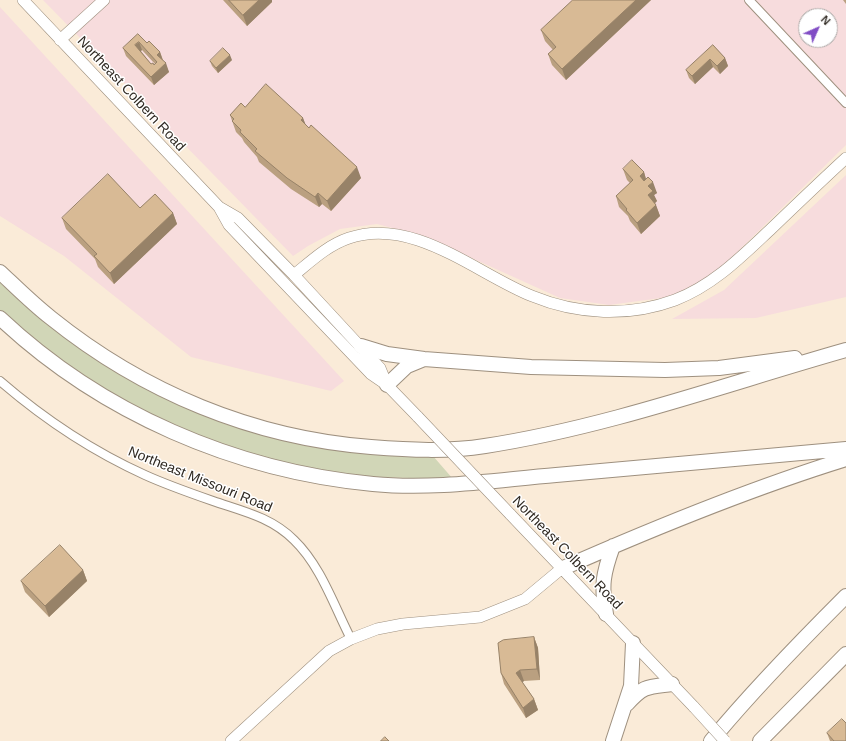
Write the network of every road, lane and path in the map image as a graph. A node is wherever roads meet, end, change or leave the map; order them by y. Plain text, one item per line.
1 (23, 0) edge
2 (104, 0) edge
3 (749, 0) edge
4 (60, 40) junction
5 (846, 103) edge
6 (846, 158) edge
7 (219, 207) junction
8 (0, 272) edge
9 (294, 275) junction
10 (0, 318) edge
11 (361, 346) junction
12 (846, 349) edge
13 (424, 359) junction
14 (0, 381) edge
15 (387, 385) junction
16 (846, 449) edge
17 (846, 459) edge
18 (613, 546) junction
19 (561, 569) junction
20 (846, 596) edge
21 (606, 614) junction
22 (351, 639) junction
23 (633, 643) junction
24 (846, 654) edge
25 (672, 684) junction
26 (625, 706) junction
27 (231, 741) edge
28 (613, 741) edge
29 (711, 741) edge
30 (725, 741) edge
31 (760, 741) edge

1 - 4 main road, Northeast Colbern Road
2 - 4 main road
3 - 5 street
4 - 7 main road, Northeast Colbern Road
6 - 9 main road
7 - 9 main road, Northeast Colbern Road
7 - 15 main road, Northeast Colbern Road
8 - 12 highway
9 - 11 main road, Northeast Colbern Road
10 - 16 highway
11 - 13 highway
11 - 15 main road, Northeast Colbern Road
12 - 13 highway
13 - 15 highway
14 - 22 street, Northeast Missouri Road
15 - 19 main road, Northeast Colbern Road, bridge
17 - 18 highway
18 - 19 highway
18 - 21 highway
19 - 21 main road, Northeast Colbern Road
19 - 22 main road
20 - 29 highway
21 - 23 main road, Northeast Colbern Road
22 - 27 main road
23 - 25 main road, Northeast Colbern Road
23 - 26 highway
24 - 31 highway
25 - 26 highway
25 - 30 main road, Northeast Colbern Road, bridge
26 - 28 highway

